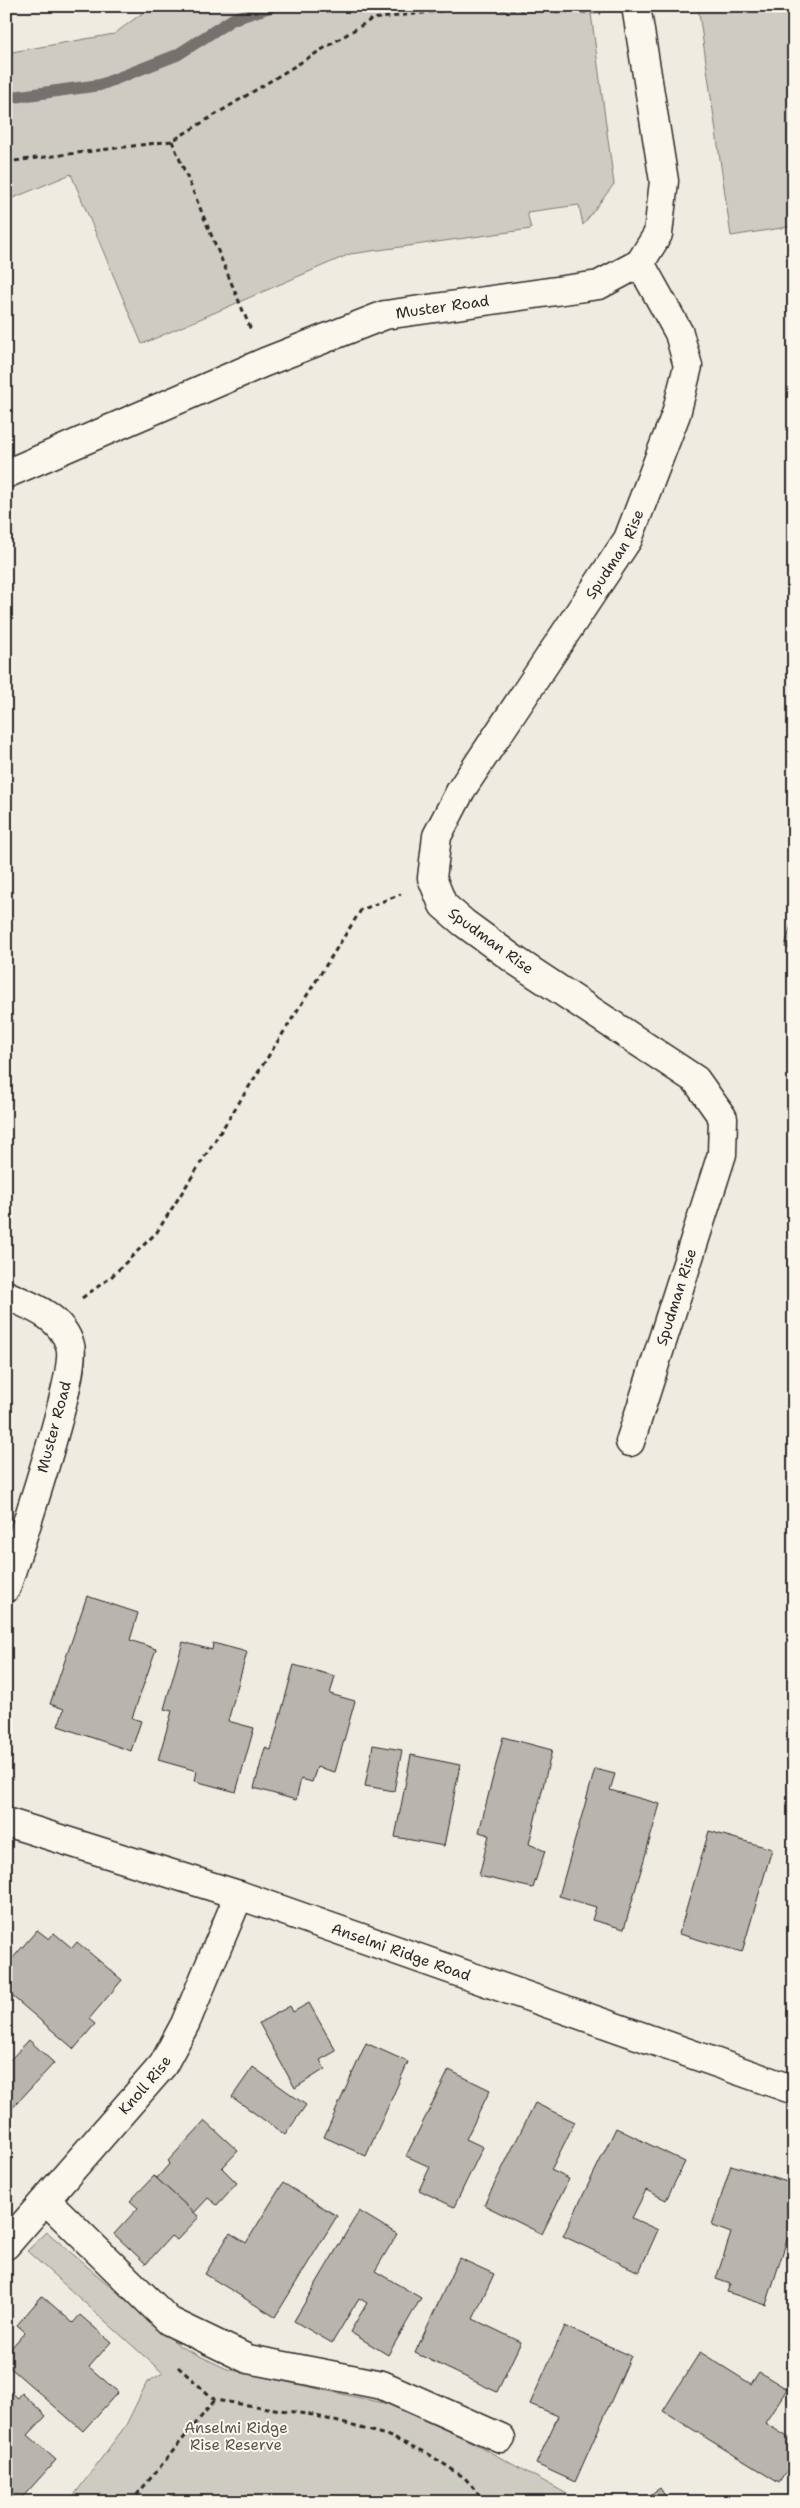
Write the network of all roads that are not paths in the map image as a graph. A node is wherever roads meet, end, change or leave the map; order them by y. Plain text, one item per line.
1 (636, 10) edge
2 (640, 263) junction
3 (6, 474) edge
4 (6, 1295) edge
5 (630, 1442) dead end
6 (6, 1588) edge
7 (6, 1822) edge
8 (239, 1895) junction
9 (794, 2090) edge
10 (47, 2200) junction
11 (6, 2245) edge
12 (501, 2438) dead end

1 - 2 street, Muster Road
2 - 3 street, Muster Road
2 - 5 street, Spudman Rise
4 - 6 street, Muster Road
7 - 8 street, Anselmi Ridge Road
8 - 9 street, Anselmi Ridge Road
8 - 10 street, Knoll Rise
10 - 11 street, Knoll Rise
10 - 12 street

